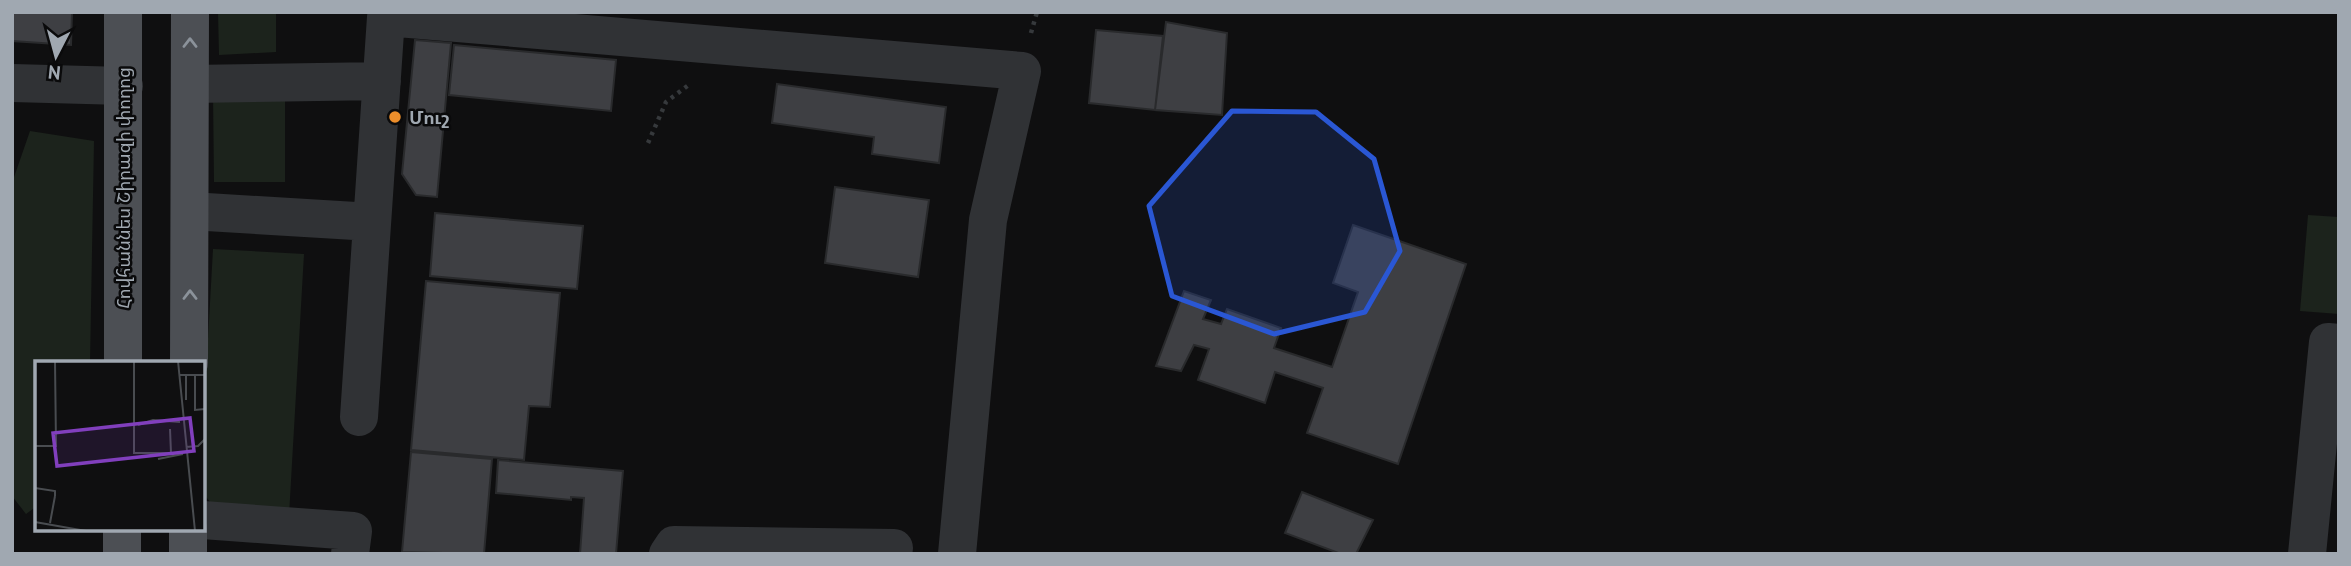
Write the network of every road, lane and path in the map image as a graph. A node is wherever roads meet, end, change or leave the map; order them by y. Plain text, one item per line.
1 (123, 12) edge
2 (190, 12) edge
3 (729, 46) junction
4 (382, 81) junction
5 (12, 83) edge
6 (190, 84) junction
7 (124, 86) junction
8 (648, 143) dead end
9 (190, 211) junction
10 (372, 222) junction
11 (2339, 343) edge
12 (122, 361) edge
13 (189, 361) edge
14 (359, 417) dead end
15 (205, 520) edge
16 (122, 531) edge
17 (188, 531) edge
18 (894, 548) dead end
19 (122, 554) edge
20 (188, 554) edge
21 (350, 554) edge
22 (668, 554) edge
23 (957, 554) edge
24 (2307, 554) edge

1 - 7 main road, Հովհաննես Շիրազի փողոց
6 -> 2 main road
3 - 4 lane
3 - 8 path
3 - 23 lane
4 - 6 lane
4 - 10 lane
5 - 7 lane
6 - 9 main road
7 - 12 main road, Հովհաննես Շիրազի փողոց
9 - 10 lane
13 -> 9 main road
10 - 14 lane
11 - 24 lane
15 - 21 lane
16 - 19 main road
17 - 20 main road
18 - 22 lane

